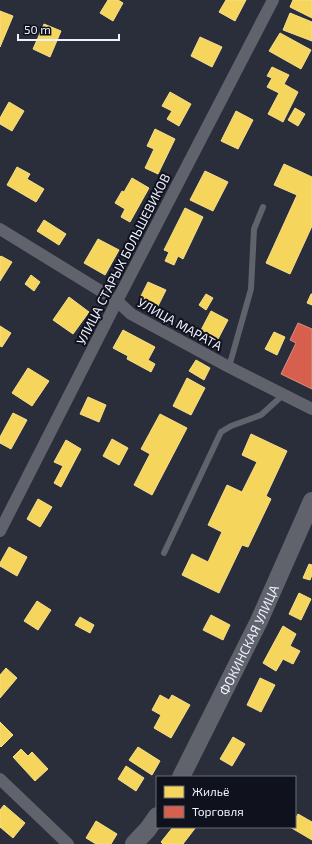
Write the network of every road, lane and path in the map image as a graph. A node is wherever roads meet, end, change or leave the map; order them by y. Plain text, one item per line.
1 (273, 0) edge
2 (263, 207) dead end
3 (0, 229) edge
4 (117, 301) junction
5 (229, 367) junction
6 (284, 394) junction
7 (312, 409) edge
8 (312, 501) edge
9 (0, 531) edge
10 (164, 553) dead end
11 (181, 776) edge
12 (0, 779) edge
13 (156, 817) edge
14 (68, 844) edge
15 (134, 844) edge

1 - 4 street, УЛИЦА СТАРЫХ БОЛЬШЕВИКОВ
2 - 5 lane
3 - 4 street, УЛИЦА МАРАТА
4 - 5 street, УЛИЦА МАРАТА
4 - 9 street, УЛИЦА СТАРЫХ БОЛЬШЕВИКОВ
5 - 6 street, УЛИЦА МАРАТА
6 - 7 street, УЛИЦА МАРАТА
6 - 10 lane
8 - 11 main road, ФОКИНСКАЯ УЛИЦА
12 - 14 street
13 - 15 main road

